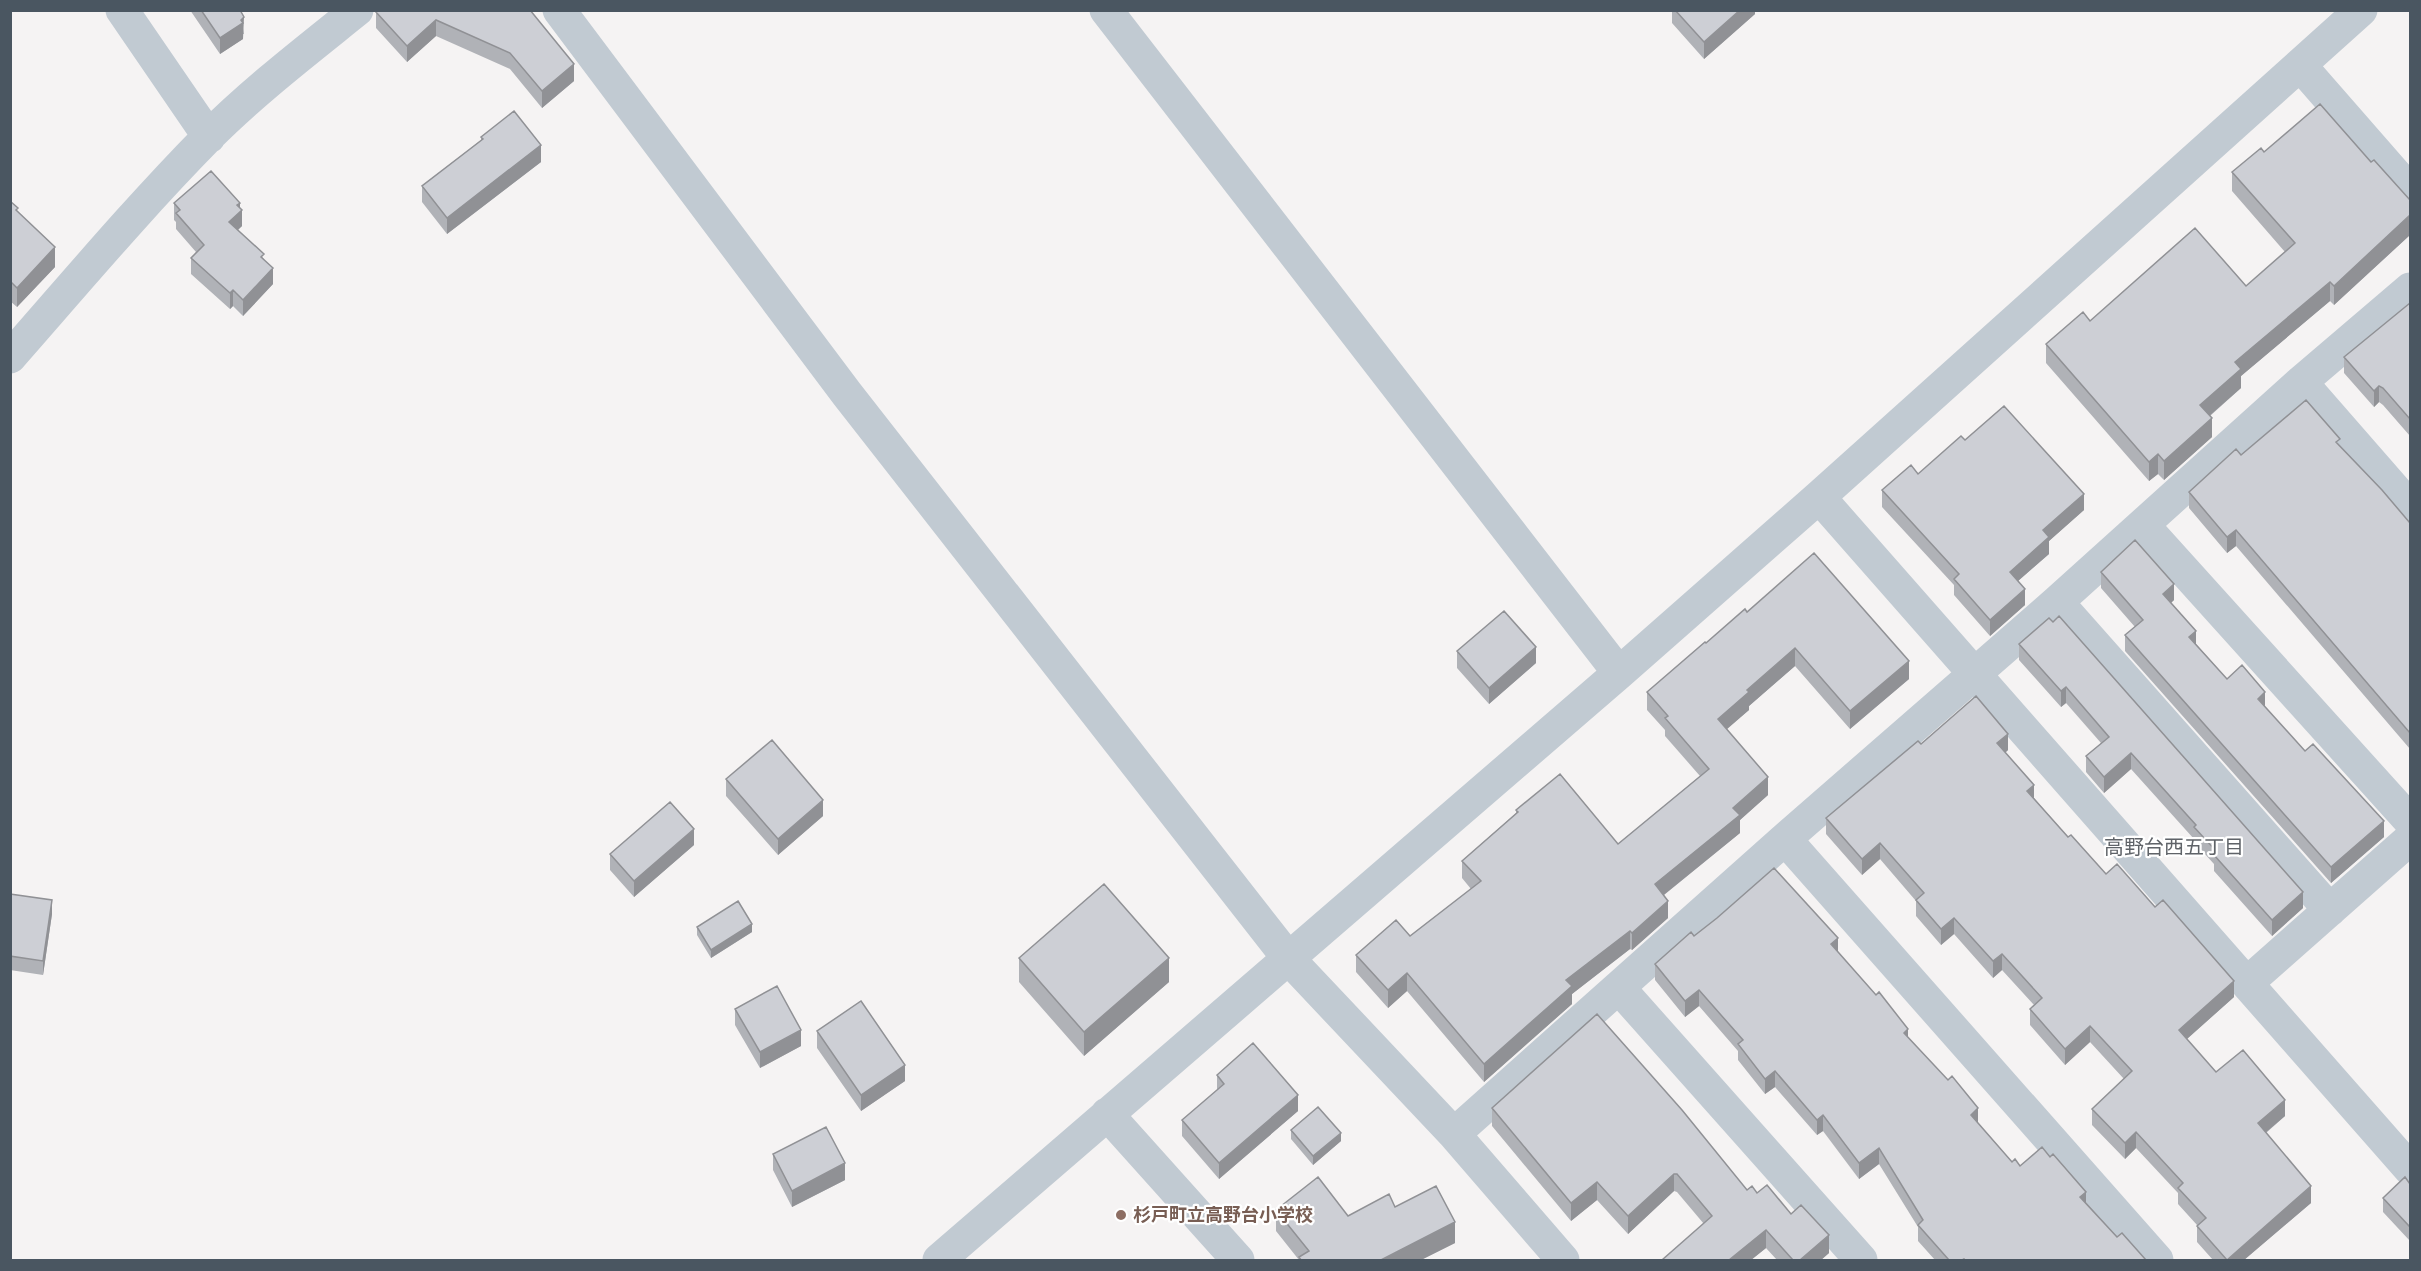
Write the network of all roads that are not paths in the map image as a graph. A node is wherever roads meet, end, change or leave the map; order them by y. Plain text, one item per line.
1 (122, 10) edge
2 (357, 10) edge
3 (559, 10) edge
4 (1106, 10) edge
5 (2361, 10) edge
6 (2300, 65) junction
7 (209, 136) junction
8 (2410, 191) edge
9 (2410, 289) edge
10 (10, 357) edge
11 (2301, 382) junction
12 (1819, 497) junction
13 (2410, 507) edge
14 (2143, 525) junction
15 (2057, 602) junction
16 (1619, 673) junction
17 (1975, 674) junction
18 (2410, 821) edge
19 (1785, 839) junction
20 (2410, 839) edge
21 (2330, 910) junction
22 (1288, 958) junction
23 (2247, 983) junction
24 (1619, 988) junction
25 (1107, 1114) junction
26 (1454, 1134) junction
27 (2410, 1169) edge
28 (939, 1260) edge
29 (1238, 1260) edge
30 (1563, 1260) edge
31 (1861, 1260) edge
32 (2157, 1260) edge

1 - 7 street
2 - 7 street
3 - 22 street
4 - 16 street
5 - 6 street
6 - 8 street
6 - 12 street
7 - 10 street
9 - 11 street
11 - 13 street
11 - 14 street
12 - 16 street
12 - 17 street
14 - 15 street
14 - 18 street
15 - 17 street
15 - 21 street
16 - 22 street
17 - 19 street
17 - 23 street
19 - 24 street
19 - 32 street
20 - 21 street
21 - 23 street
22 - 25 street
22 - 26 street
23 - 27 street
24 - 26 street
24 - 31 street
25 - 28 street
25 - 29 street
26 - 30 street

